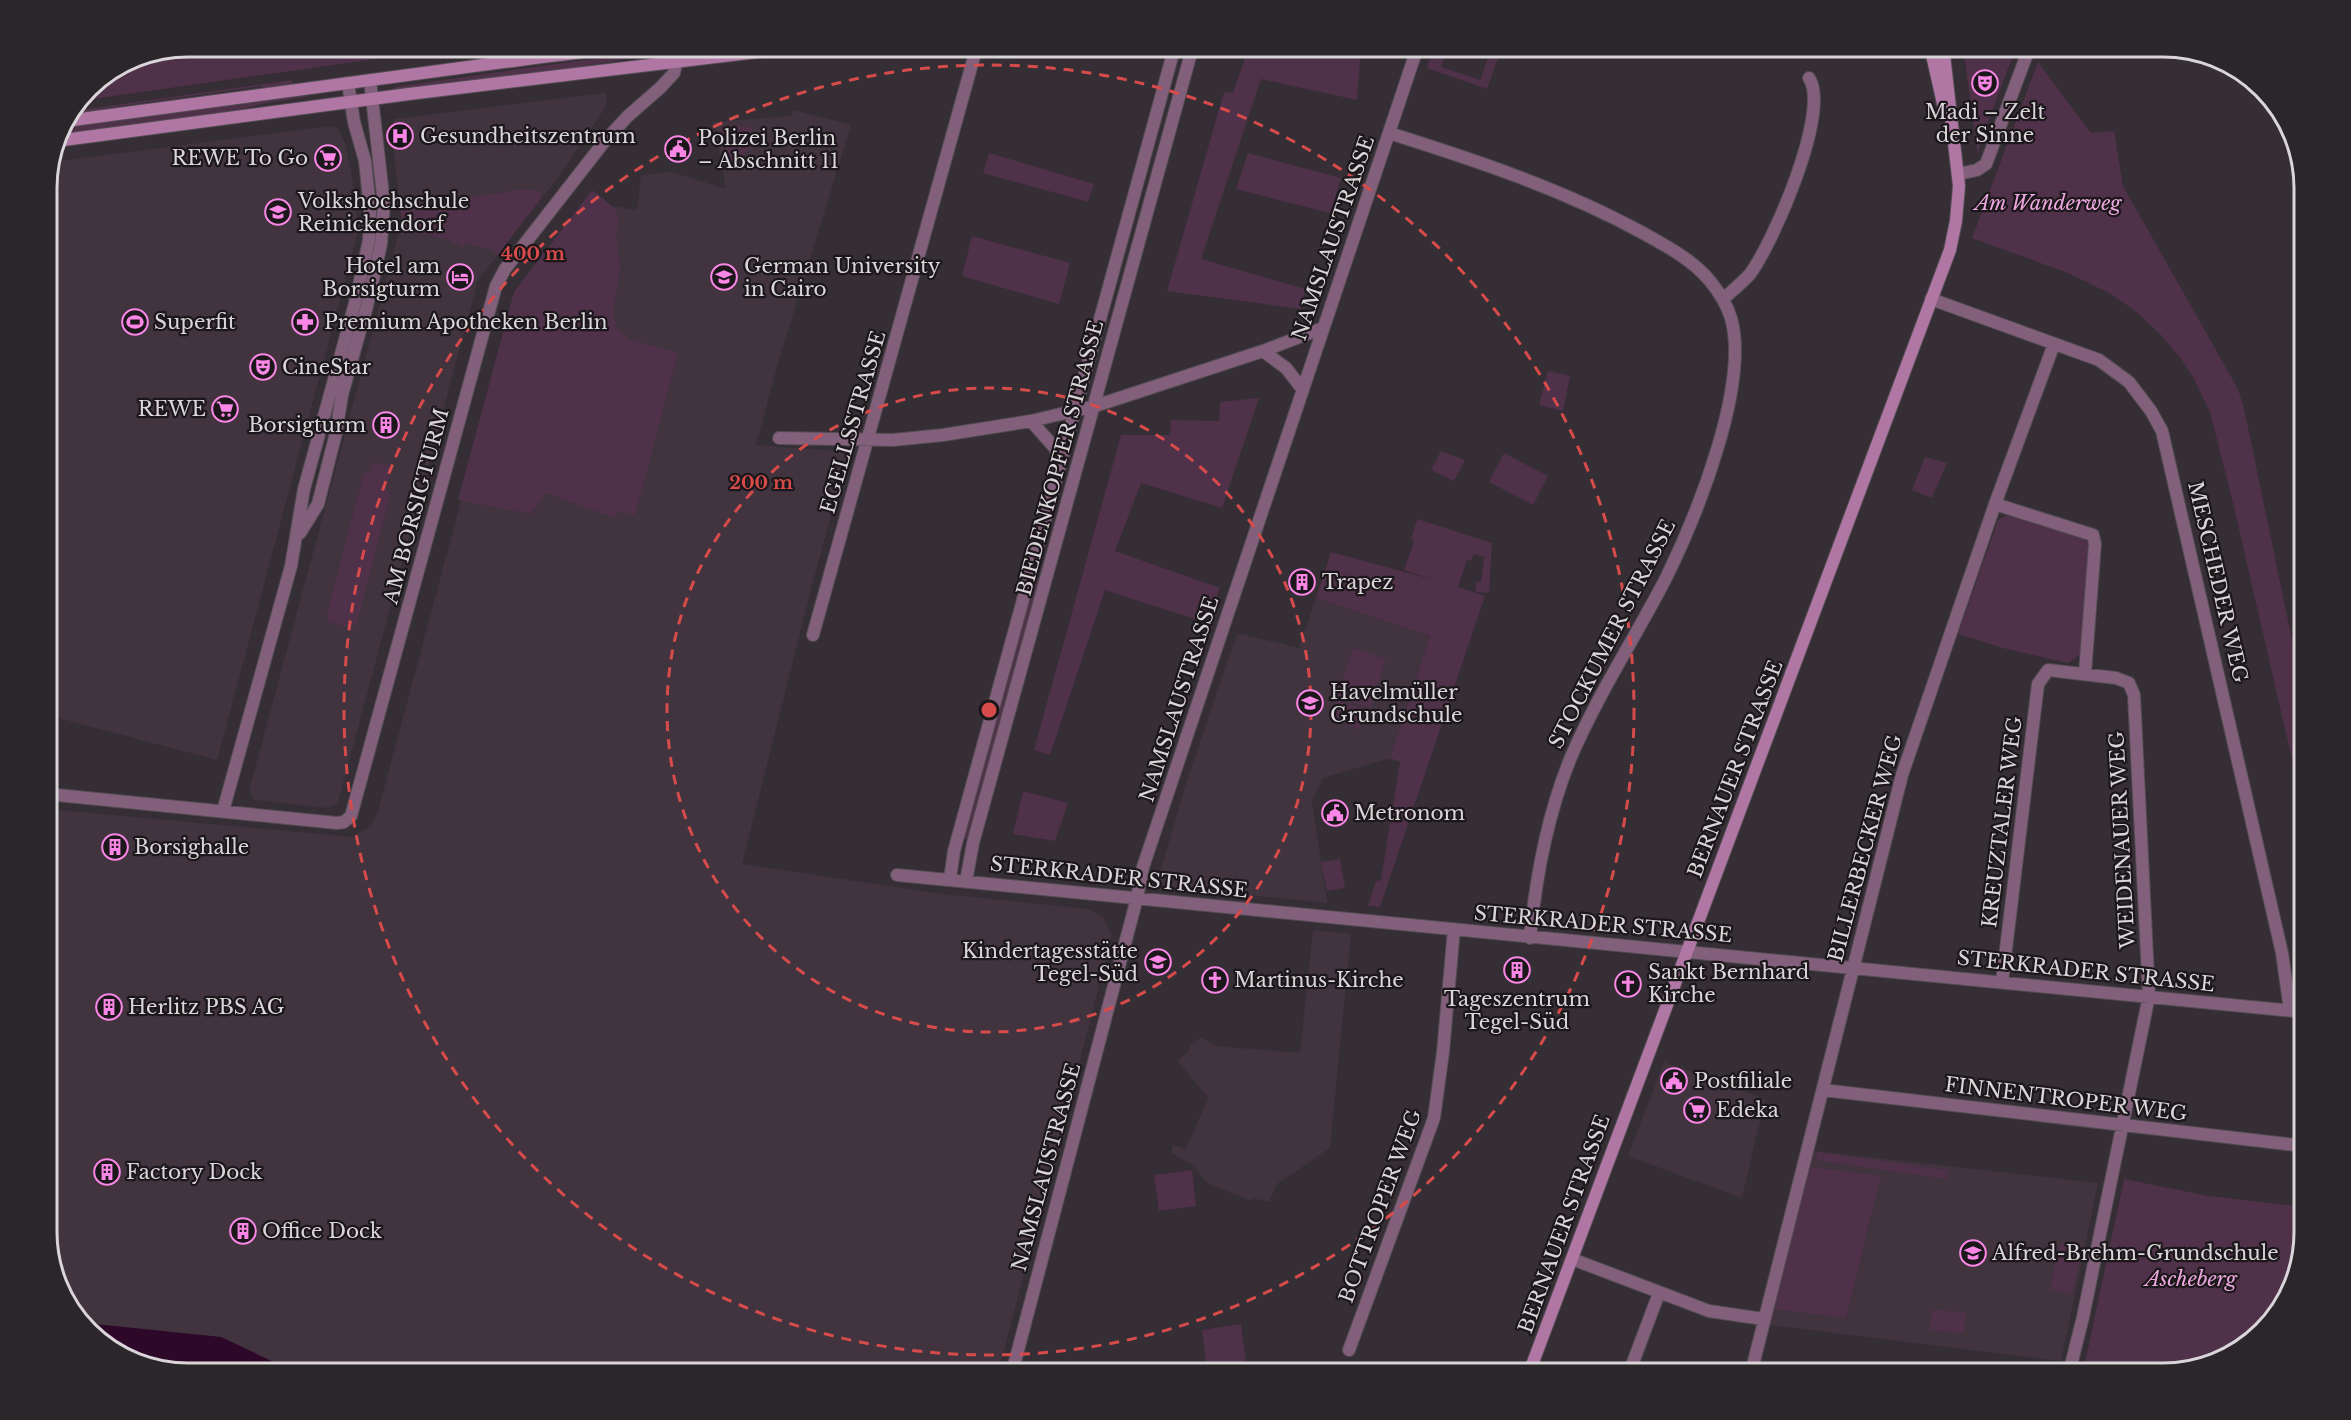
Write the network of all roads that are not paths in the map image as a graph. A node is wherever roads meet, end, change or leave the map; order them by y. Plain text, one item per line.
1 (549, 57) edge
2 (677, 57) edge
3 (722, 57) edge
4 (974, 57) edge
5 (1172, 57) edge
6 (1190, 57) edge
7 (1414, 57) edge
8 (1932, 57) edge
9 (1944, 57) edge
10 (2026, 57) edge
11 (676, 63) junction
12 (1809, 78) dead end
13 (370, 80) junction
14 (348, 83) junction
15 (310, 88) junction
16 (373, 99) junction
17 (351, 102) junction
18 (264, 114) junction
19 (76, 120) edge
20 (1389, 133) junction
21 (66, 140) edge
22 (1958, 171) junction
23 (1723, 299) junction
24 (1931, 299) junction
25 (1323, 328) junction
26 (2054, 344) junction
27 (1263, 351) junction
28 (1303, 390) junction
29 (1095, 406) junction
30 (1075, 410) junction
31 (1031, 421) junction
32 (779, 438) dead end
33 (867, 441) junction
34 (1060, 464) junction
35 (1078, 469) junction
36 (1995, 504) junction
37 (297, 539) junction
38 (813, 635) dead end
39 (2085, 673) junction
40 (57, 795) edge
41 (223, 811) junction
42 (897, 875) dead end
43 (950, 879) junction
44 (966, 881) junction
45 (1137, 898) junction
46 (1454, 929) junction
47 (1530, 938) junction
48 (1687, 952) junction
49 (1853, 968) junction
50 (2002, 982) junction
51 (2149, 996) junction
52 (2290, 1010) junction
53 (2294, 1011) edge
54 (1823, 1090) junction
55 (2121, 1125) junction
56 (2294, 1145) edge
57 (1572, 1259) junction
58 (1659, 1293) junction
59 (1763, 1319) junction
60 (1349, 1350) dead end
61 (1015, 1363) edge
62 (1533, 1363) edge
63 (1633, 1363) edge
64 (1753, 1363) edge
65 (2072, 1363) edge

1 - 13 main road
2 - 11 street, AM BORSIGTURM
3 - 11 main road
4 - 33 street, EGELLSSTRASSE
5 - 30 street, BIEDENKOPFER STRASSE
6 - 29 street, BIEDENKOPFER STRASSE
7 - 20 street, NAMSLAUSTRASSE
8 - 22 main road, BERNAUER STRASSE
9 - 22 main road, BERNAUER STRASSE
10 - 22 street
11 - 16 main road
11 - 41 street, AM BORSIGTURM
12 - 23 street
13 - 14 main road
13 - 16 street
14 - 15 main road
14 - 17 street
15 - 18 main road
15 - 19 main road
16 - 17 main road
16 - 37 street
17 - 18 main road
17 - 37 street
18 - 21 main road
20 - 23 street, STOCKUMER STRASSE
20 - 25 street, NAMSLAUSTRASSE
22 - 24 main road, BERNAUER STRASSE
23 - 47 street, STOCKUMER STRASSE
24 - 26 street, MESCHEDER WEG
24 - 48 main road, BERNAUER STRASSE
25 - 27 street
25 - 28 street, NAMSLAUSTRASSE
26 - 36 street, BILLERBECKER WEG
26 - 52 street, MESCHEDER WEG
27 - 28 street
27 - 29 street
28 - 45 street, NAMSLAUSTRASSE
29 - 30 street
29 - 35 street, BIEDENKOPFER STRASSE
30 - 31 street
30 - 34 street, BIEDENKOPFER STRASSE
31 - 33 street
31 - 34 street
32 - 33 street
33 - 38 street, EGELLSSTRASSE
34 - 35 street
34 - 43 street, BIEDENKOPFER STRASSE
35 - 44 street, BIEDENKOPFER STRASSE
36 - 39 street
36 - 49 street, BILLERBECKER WEG
37 - 41 street
39 - 50 street, KREUZTALER WEG
39 - 51 street, WEIDENAUER WEG
40 - 41 street, AM BORSIGTURM
42 - 43 street, STERKRADER STRASSE
43 - 44 street, STERKRADER STRASSE
44 - 45 street, STERKRADER STRASSE
45 - 46 street, STERKRADER STRASSE
45 - 61 street, NAMSLAUSTRASSE
46 - 47 street, STERKRADER STRASSE
46 - 60 street, BOTTROPER WEG
47 - 48 street, STERKRADER STRASSE
48 - 49 street, STERKRADER STRASSE
48 - 57 main road, BERNAUER STRASSE
49 - 50 street, STERKRADER STRASSE
49 - 54 street, BILLERBECKER WEG
50 - 51 street, STERKRADER STRASSE
51 - 52 street, STERKRADER STRASSE
51 - 55 street, WEIDENAUER WEG
52 - 53 street, STERKRADER STRASSE
54 - 55 street, FINNENTROPER WEG
54 - 59 street, BILLERBECKER WEG
55 - 56 street, FINNENTROPER WEG
55 - 65 street, WEIDENAUER WEG
57 - 58 street
57 - 62 main road, BERNAUER STRASSE
58 - 59 street
58 - 63 street
59 - 64 street, BILLERBECKER WEG

